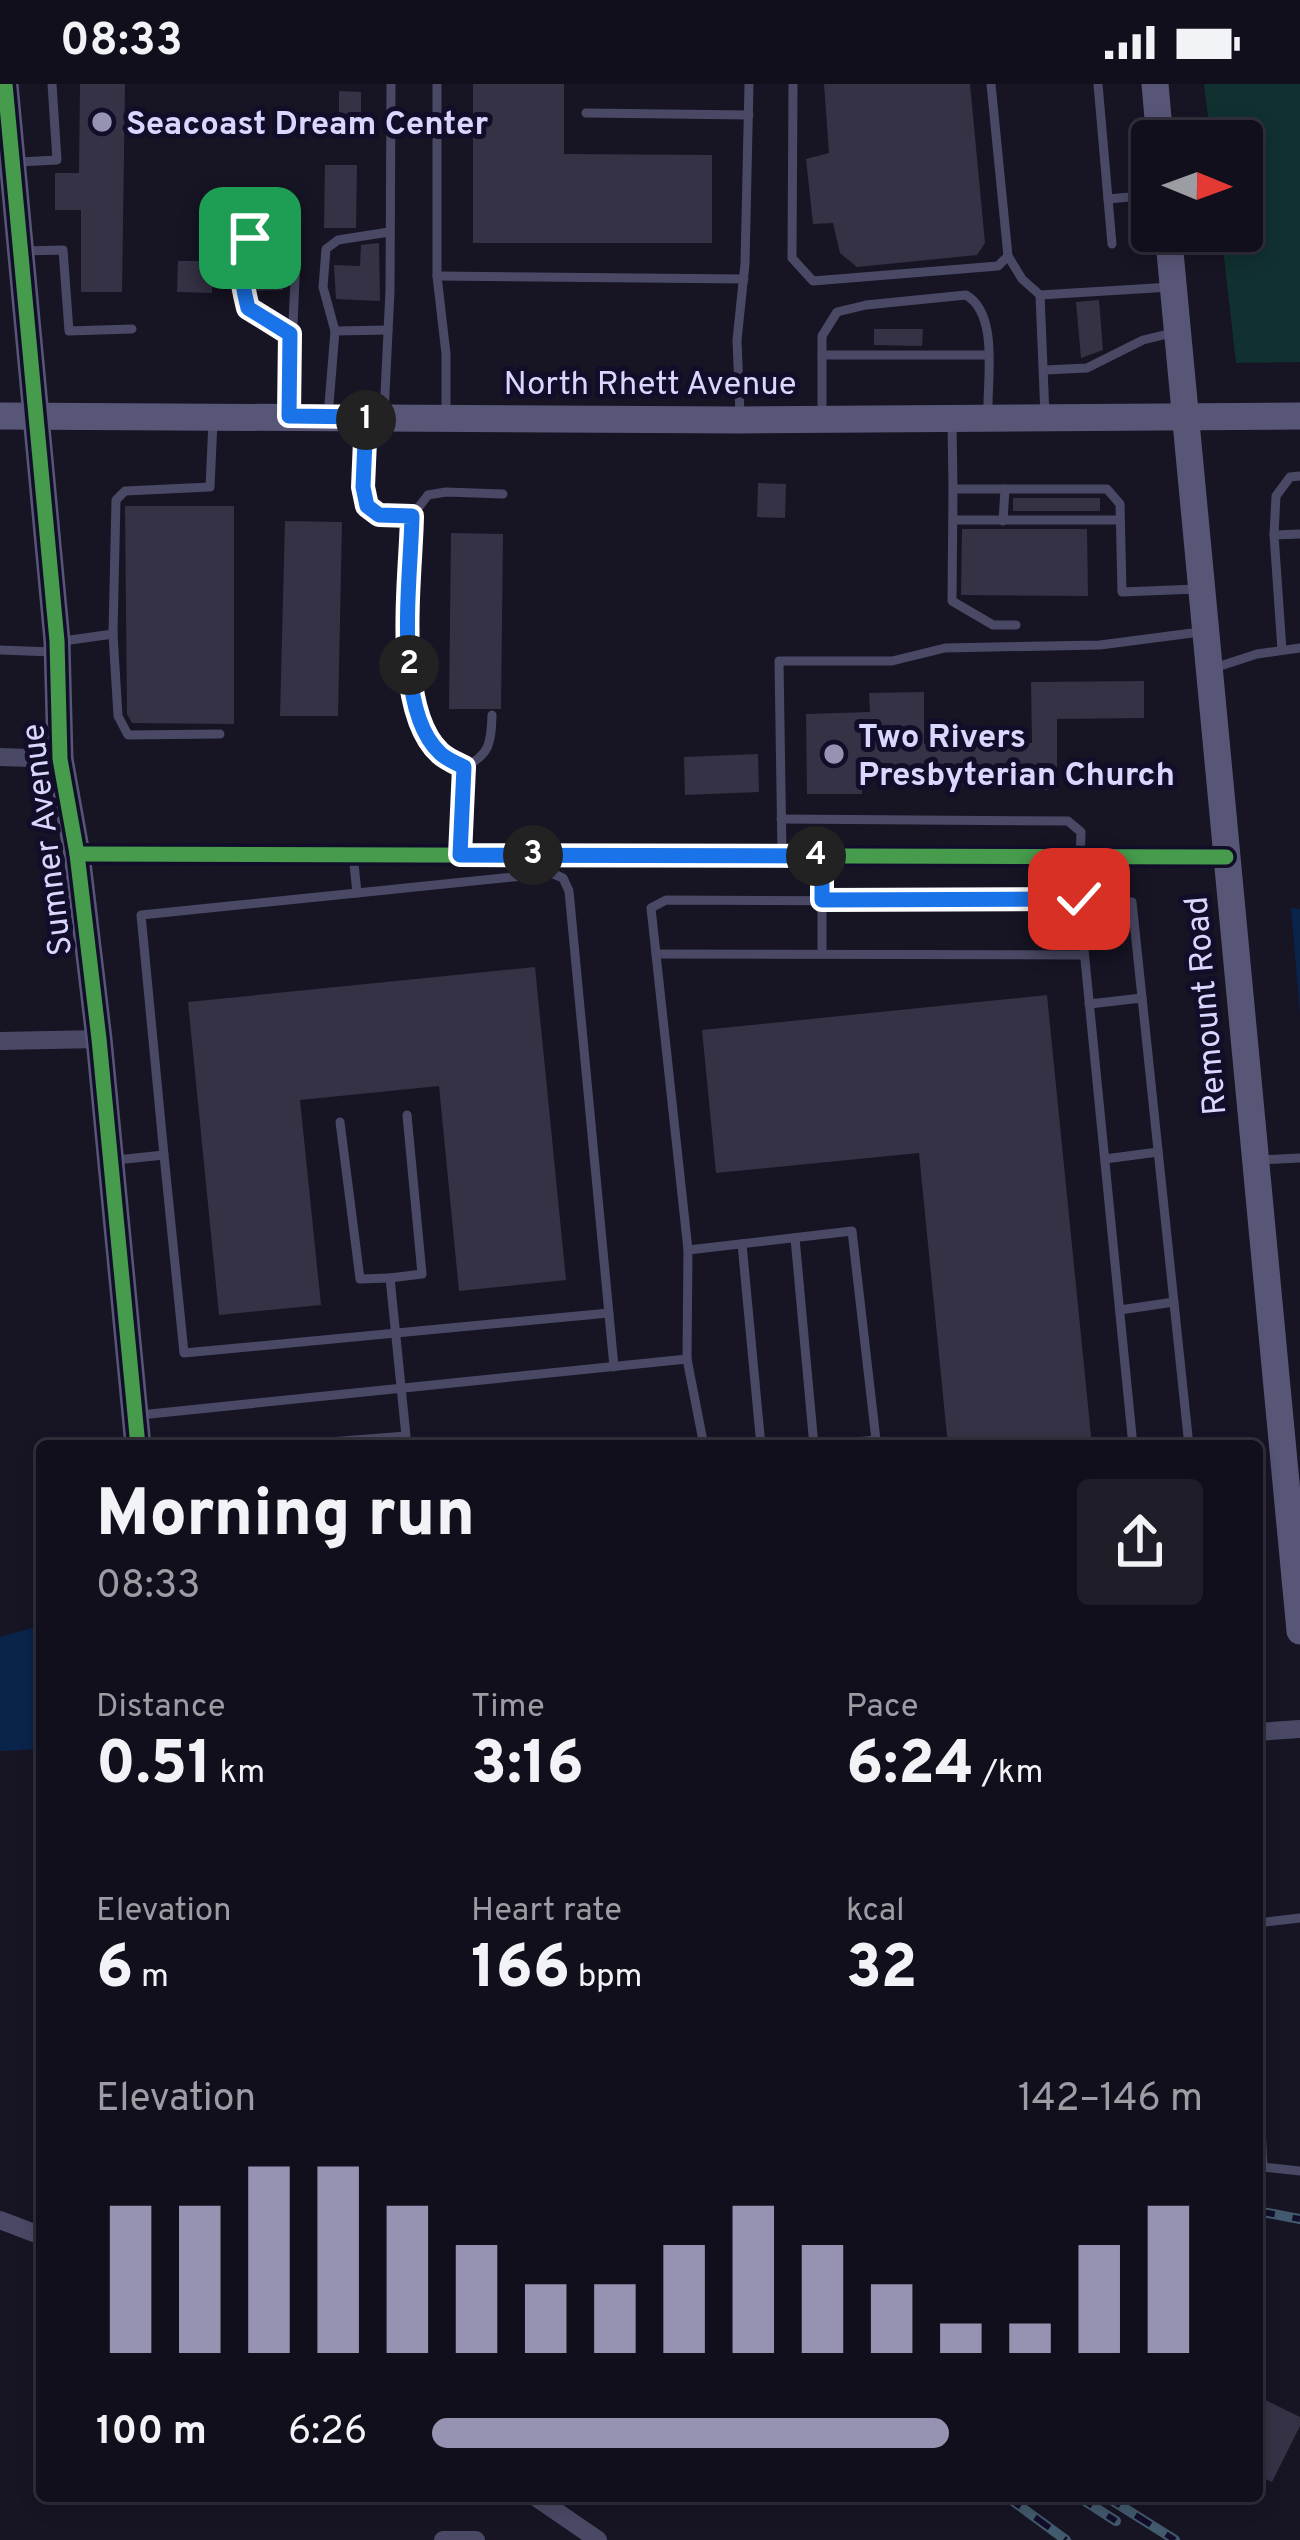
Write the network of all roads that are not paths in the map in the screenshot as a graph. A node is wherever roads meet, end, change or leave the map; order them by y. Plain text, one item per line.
1 (4, 84) edge
2 (52, 84) edge
3 (391, 84) edge
4 (437, 84) edge
5 (749, 84) edge
6 (793, 84) edge
7 (991, 84) edge
8 (1098, 84) edge
9 (1155, 84) edge
10 (586, 113) dead end
11 (4, 114) edge
12 (749, 115) junction
13 (1158, 120) edge
14 (11, 162) junction
15 (1131, 197) edge
16 (1108, 200) junction
17 (389, 232) junction
18 (13, 240) junction
19 (1112, 244) dead end
20 (1170, 252) edge
21 (1008, 256) junction
22 (437, 276) junction
23 (744, 278) junction
24 (1172, 287) junction
25 (1040, 296) junction
26 (132, 329) dead end
27 (388, 330) junction
28 (335, 331) junction
29 (1178, 332) junction
30 (290, 334) junction
31 (822, 355) junction
32 (987, 355) junction
33 (1045, 370) junction
34 (0, 416) edge
35 (36, 416) junction
36 (289, 416) junction
37 (1045, 416) junction
38 (1185, 416) junction
39 (1300, 416) edge
40 (328, 417) junction
41 (375, 417) junction
42 (446, 417) junction
43 (988, 417) junction
44 (213, 418) junction
45 (952, 418) junction
46 (822, 419) junction
47 (740, 420) junction
48 (1300, 476) edge
49 (953, 489) junction
50 (1005, 489) junction
51 (1028, 489) junction
52 (1054, 489) junction
53 (1081, 489) junction
54 (503, 494) dead end
55 (412, 516) junction
56 (1054, 518) junction
57 (1080, 518) junction
58 (1028, 519) junction
59 (954, 520) junction
60 (1120, 520) junction
61 (1003, 521) junction
62 (1300, 534) edge
63 (1274, 535) junction
64 (1202, 589) junction
65 (1016, 625) dead end
66 (1205, 631) junction
67 (113, 634) junction
68 (58, 647) junction
69 (1300, 648) edge
70 (0, 650) edge
71 (1282, 650) junction
72 (1208, 669) junction
73 (492, 716) dead end
74 (220, 734) dead end
75 (0, 757) edge
76 (60, 759) junction
77 (464, 767) junction
78 (781, 819) junction
79 (77, 854) junction
80 (353, 854) junction
81 (460, 855) junction
82 (782, 856) junction
83 (822, 856) junction
84 (1082, 856) junction
85 (1226, 856) junction
86 (357, 893) junction
87 (1079, 899) junction
88 (822, 900) junction
89 (656, 954) junction
90 (822, 954) junction
91 (1084, 955) junction
92 (1142, 998) junction
93 (1089, 1004) junction
94 (99, 1039) junction
95 (0, 1041) edge
96 (407, 1115) dead end
97 (340, 1122) dead end
98 (1158, 1151) junction
99 (164, 1155) junction
100 (1300, 1158) edge
101 (1105, 1159) junction
102 (111, 1160) junction
103 (1254, 1160) junction
104 (795, 1238) junction
105 (742, 1244) junction
106 (688, 1250) junction
107 (390, 1279) junction
108 (1174, 1302) junction
109 (1120, 1310) junction
110 (609, 1312) junction
111 (394, 1334) junction
112 (687, 1359) junction
113 (614, 1367) junction
114 (402, 1390) junction
115 (135, 1416) junction
116 (137, 1440) edge
117 (406, 1440) edge
118 (703, 1440) edge
119 (760, 1440) edge
120 (813, 1440) edge
121 (876, 1440) edge
122 (1132, 1440) edge
123 (1188, 1440) edge
124 (1300, 1631) edge
125 (1300, 1729) edge
126 (1263, 1732) edge
127 (1300, 1918) edge
128 (1263, 1922) edge
129 (1263, 2167) edge
130 (1300, 2171) edge
131 (0, 2220) edge
132 (36, 2234) edge
133 (543, 2502) edge
134 (443, 2540) edge
135 (476, 2540) edge
136 (598, 2540) edge

1 - 11 main road, Sumner Avenue
2 - 14 lane
3 - 17 lane
4 - 22 lane
5 - 12 lane
6 - 21 lane
7 - 21 lane
8 - 16 lane
9 - 13 main road
10 - 12 lane
11 - 14 main road, Sumner Avenue
12 - 23 lane
14 - 18 main road, Sumner Avenue
15 - 16 lane
16 - 19 lane
17 - 27 lane
17 - 28 lane
18 - 26 lane
18 - 35 main road, Sumner Avenue
20 - 24 main road, Remount Road
21 - 25 lane
22 - 23 lane
22 - 42 lane
23 - 47 lane
24 - 25 lane
24 - 29 main road, Remount Road
25 - 33 lane
27 - 28 lane
27 - 41 lane
28 - 40 lane
29 - 33 lane
29 - 38 main road, Remount Road
30 - 30 lane
30 - 36 lane
31 - 32 lane
31 - 32 lane
31 - 46 lane
32 - 43 lane
33 - 37 lane
34 - 35 main road, North Rhett Avenue
35 - 44 main road, North Rhett Avenue
35 - 68 main road, Sumner Avenue
36 - 40 main road, North Rhett Avenue
36 - 44 main road, North Rhett Avenue
37 - 38 main road, North Rhett Avenue
37 - 43 main road, North Rhett Avenue
38 - 39 main road, North Rhett Avenue
38 - 64 main road, Remount Road
40 - 41 main road, North Rhett Avenue
41 - 42 main road, North Rhett Avenue
41 - 55 lane
42 - 47 main road, North Rhett Avenue
43 - 45 main road, North Rhett Avenue
44 - 67 lane
45 - 46 main road, North Rhett Avenue
45 - 49 lane
46 - 47 main road, North Rhett Avenue
48 - 63 lane
49 - 50 lane
49 - 59 lane
50 - 51 lane
50 - 61 lane
51 - 52 lane
51 - 58 lane
52 - 53 lane
52 - 56 lane
53 - 57 lane
53 - 60 lane
54 - 55 lane
55 - 77 lane
56 - 57 lane
56 - 58 lane
57 - 60 lane
58 - 61 lane
59 - 61 lane
59 - 65 lane
60 - 64 lane
62 - 63 lane
63 - 71 lane
64 - 66 main road, Remount Road
66 - 72 main road, Remount Road
66 - 78 lane
67 - 68 lane
67 - 74 lane
68 - 70 lane
68 - 76 main road, Sumner Avenue
69 - 71 lane
71 - 72 lane
72 - 85 main road, Remount Road
73 - 77 lane
75 - 76 street
76 - 79 main road, Sumner Avenue
77 - 81 lane
78 - 82 lane
78 - 84 lane
79 - 80 street
79 - 94 main road, Sumner Avenue
80 - 81 street
80 - 86 lane
81 - 82 street
82 - 83 street
83 - 84 street
83 - 88 lane
84 - 85 street
84 - 87 lane
85 - 103 main road, Remount Road
86 - 99 lane
86 - 110 lane
87 - 88 lane
87 - 91 lane
87 - 92 lane
88 - 89 lane
88 - 90 lane
89 - 90 lane
89 - 106 lane
90 - 91 lane
91 - 93 lane
92 - 93 lane
92 - 98 lane
93 - 101 lane
94 - 95 street
94 - 102 main road, Sumner Avenue
96 - 107 lane
97 - 107 lane
98 - 101 lane
98 - 108 lane
99 - 102 lane
99 - 111 lane
100 - 103 lane
101 - 109 lane
102 - 115 main road, Sumner Avenue
103 - 124 main road, Remount Road
104 - 105 lane
104 - 120 lane
104 - 121 lane
105 - 106 lane
105 - 119 lane
106 - 112 lane
107 - 111 lane
108 - 109 lane
108 - 123 lane
109 - 122 lane
110 - 111 lane
110 - 113 lane
111 - 114 lane
112 - 113 lane
112 - 118 lane
113 - 114 lane
114 - 115 lane
114 - 117 lane
115 - 116 main road, Sumner Avenue
125 - 126 street
127 - 128 lane
129 - 130 lane
131 - 132 street
133 - 136 street
134 - 135 street

